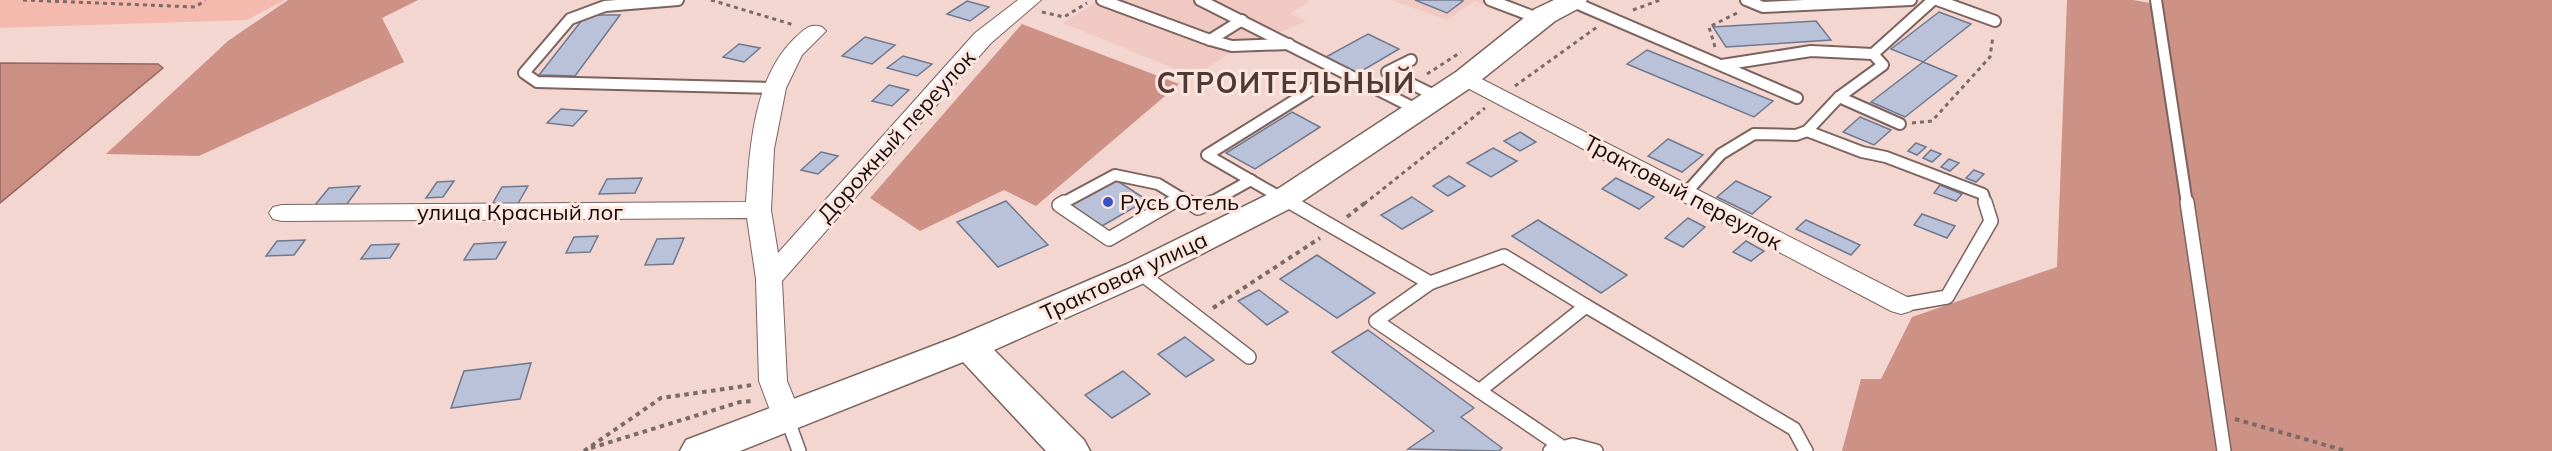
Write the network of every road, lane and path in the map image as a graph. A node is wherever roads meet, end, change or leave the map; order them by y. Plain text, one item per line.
1 (23, 0) edge
2 (206, 0) edge
3 (678, 0) edge
4 (711, 0) edge
5 (1093, 0) edge
6 (1102, 0) edge
7 (1200, 0) edge
8 (1490, 0) edge
9 (1660, 0) edge
10 (1746, 0) edge
11 (1911, 0) edge
12 (1935, 0) edge
13 (2156, 0) edge
14 (1572, 1) edge
15 (1026, 4) edge
16 (1610, 18) junction
17 (1540, 19) junction
18 (1242, 20) junction
19 (1995, 21) joint
20 (815, 31) joint
21 (1210, 40) junction
22 (1290, 44) junction
23 (1873, 54) junction
24 (1411, 60) dead end
25 (1720, 65) junction
26 (1466, 78) junction
27 (1316, 87) dead end
28 (775, 88) junction
29 (1500, 96) junction
30 (1839, 97) junction
31 (1797, 98) dead end
32 (1428, 104) junction
33 (1900, 124) joint
34 (1807, 131) junction
35 (1251, 180) junction
36 (1685, 194) junction
37 (1181, 198) junction
38 (1284, 199) junction
39 (758, 210) junction
40 (282, 213) dead end
41 (1335, 228) junction
42 (1139, 272) junction
43 (769, 279) junction
44 (1430, 283) junction
45 (1901, 304) joint
46 (1586, 306) junction
47 (1198, 318) junction
48 (969, 346) junction
49 (1249, 357) dead end
50 (1479, 392) junction
51 (785, 413) edge
52 (2218, 414) junction
53 (1554, 448) edge
54 (586, 450) edge
55 (700, 451) edge
56 (1070, 451) edge
57 (1596, 451) edge
58 (1806, 451) edge
59 (2224, 451) edge
60 (2346, 451) edge

1 - 2 path
3 - 28 lane
4 - 20 path
5 - 15 path
6 - 21 lane
7 - 18 lane
8 - 17 lane
9 - 16 path
10 - 11 lane
10 - 25 path
12 - 19 lane
12 - 23 lane
13 - 52 lane
14 - 16 lane
14 - 17 main road, Трактовая улица
15 - 43 street, Дорожный переулок
16 - 25 lane
16 - 29 path
17 - 26 main road, Трактовая улица
18 - 21 lane
18 - 22 lane
19 - 33 path
20 - 28 street
21 - 22 lane
22 - 32 lane
23 - 25 lane
23 - 30 lane
24 - 32 lane
25 - 31 lane
26 - 29 street, Трактовый переулок
26 - 32 main road, Трактовая улица
27 - 35 lane
28 - 39 street
29 - 36 street, Трактовый переулок
29 - 41 path
30 - 33 lane
30 - 34 lane
32 - 38 main road, Трактовая улица
34 - 36 lane
34 - 45 lane
35 - 37 lane
35 - 38 lane
36 - 45 street, Трактовый переулок
37 - 37 lane
38 - 41 lane
38 - 42 main road, Трактовая улица
39 - 40 street, улица Красный лог
39 - 43 street
41 - 44 lane
41 - 47 path
42 - 47 lane
42 - 48 main road, Трактовая улица
43 - 51 street
44 - 46 lane
44 - 50 lane
46 - 50 lane
46 - 58 lane
47 - 49 lane
48 - 51 main road, Трактовая улица
48 - 56 main road
50 - 53 lane
51 - 54 path
51 - 54 path
51 - 55 main road, Трактовая улица
52 - 59 lane
52 - 60 path
53 - 57 lane

